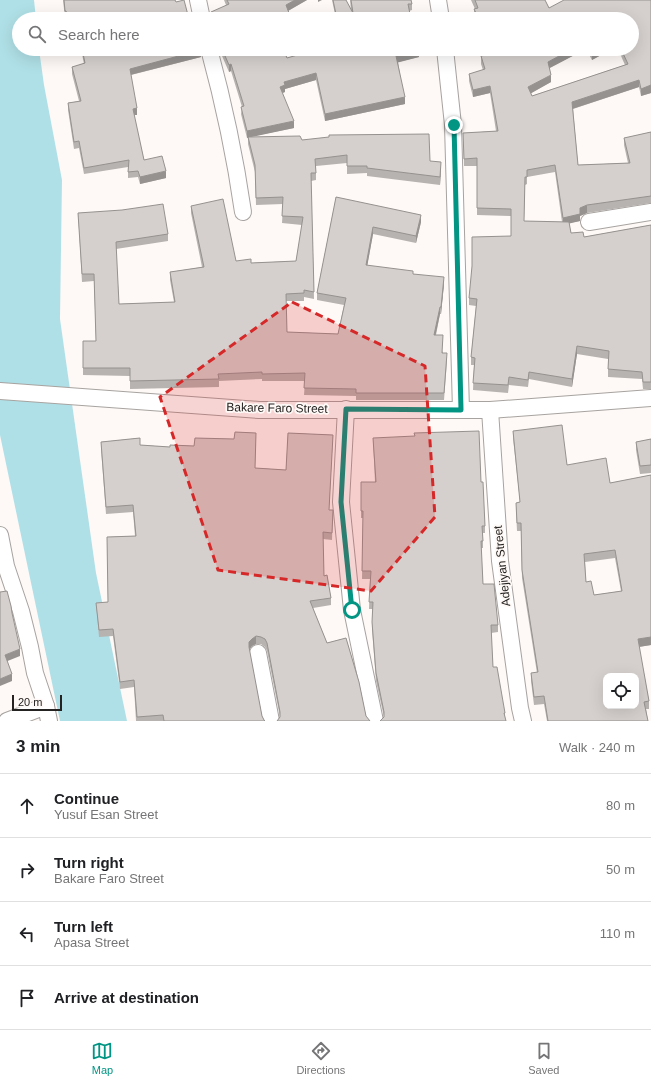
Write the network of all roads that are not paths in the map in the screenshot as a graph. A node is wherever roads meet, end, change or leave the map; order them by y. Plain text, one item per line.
1 (198, 0) edge
2 (438, 0) edge
3 (201, 12) edge
4 (440, 12) edge
5 (211, 56) edge
6 (446, 56) edge
7 (243, 212) dead end
8 (651, 212) edge
9 (589, 222) dead end
10 (0, 391) edge
11 (651, 398) edge
12 (346, 409) junction
13 (461, 410) junction
14 (490, 410) junction
15 (0, 535) edge
16 (3, 566) edge
17 (258, 653) dead end
18 (48, 714) edge
19 (7, 721) edge
20 (271, 721) edge
21 (375, 721) edge
22 (523, 721) edge

1 - 3 street
2 - 4 street
5 - 7 street
6 - 13 street
8 - 9 street
10 - 12 street, Bakare Faro Street
11 - 14 street, Bakare Faro Street
12 - 13 street, Bakare Faro Street
12 - 21 street
13 - 14 street, Bakare Faro Street
14 - 22 street, Adejiyan Street
15 - 16 street
16 - 18 street
17 - 20 street
18 - 19 street

